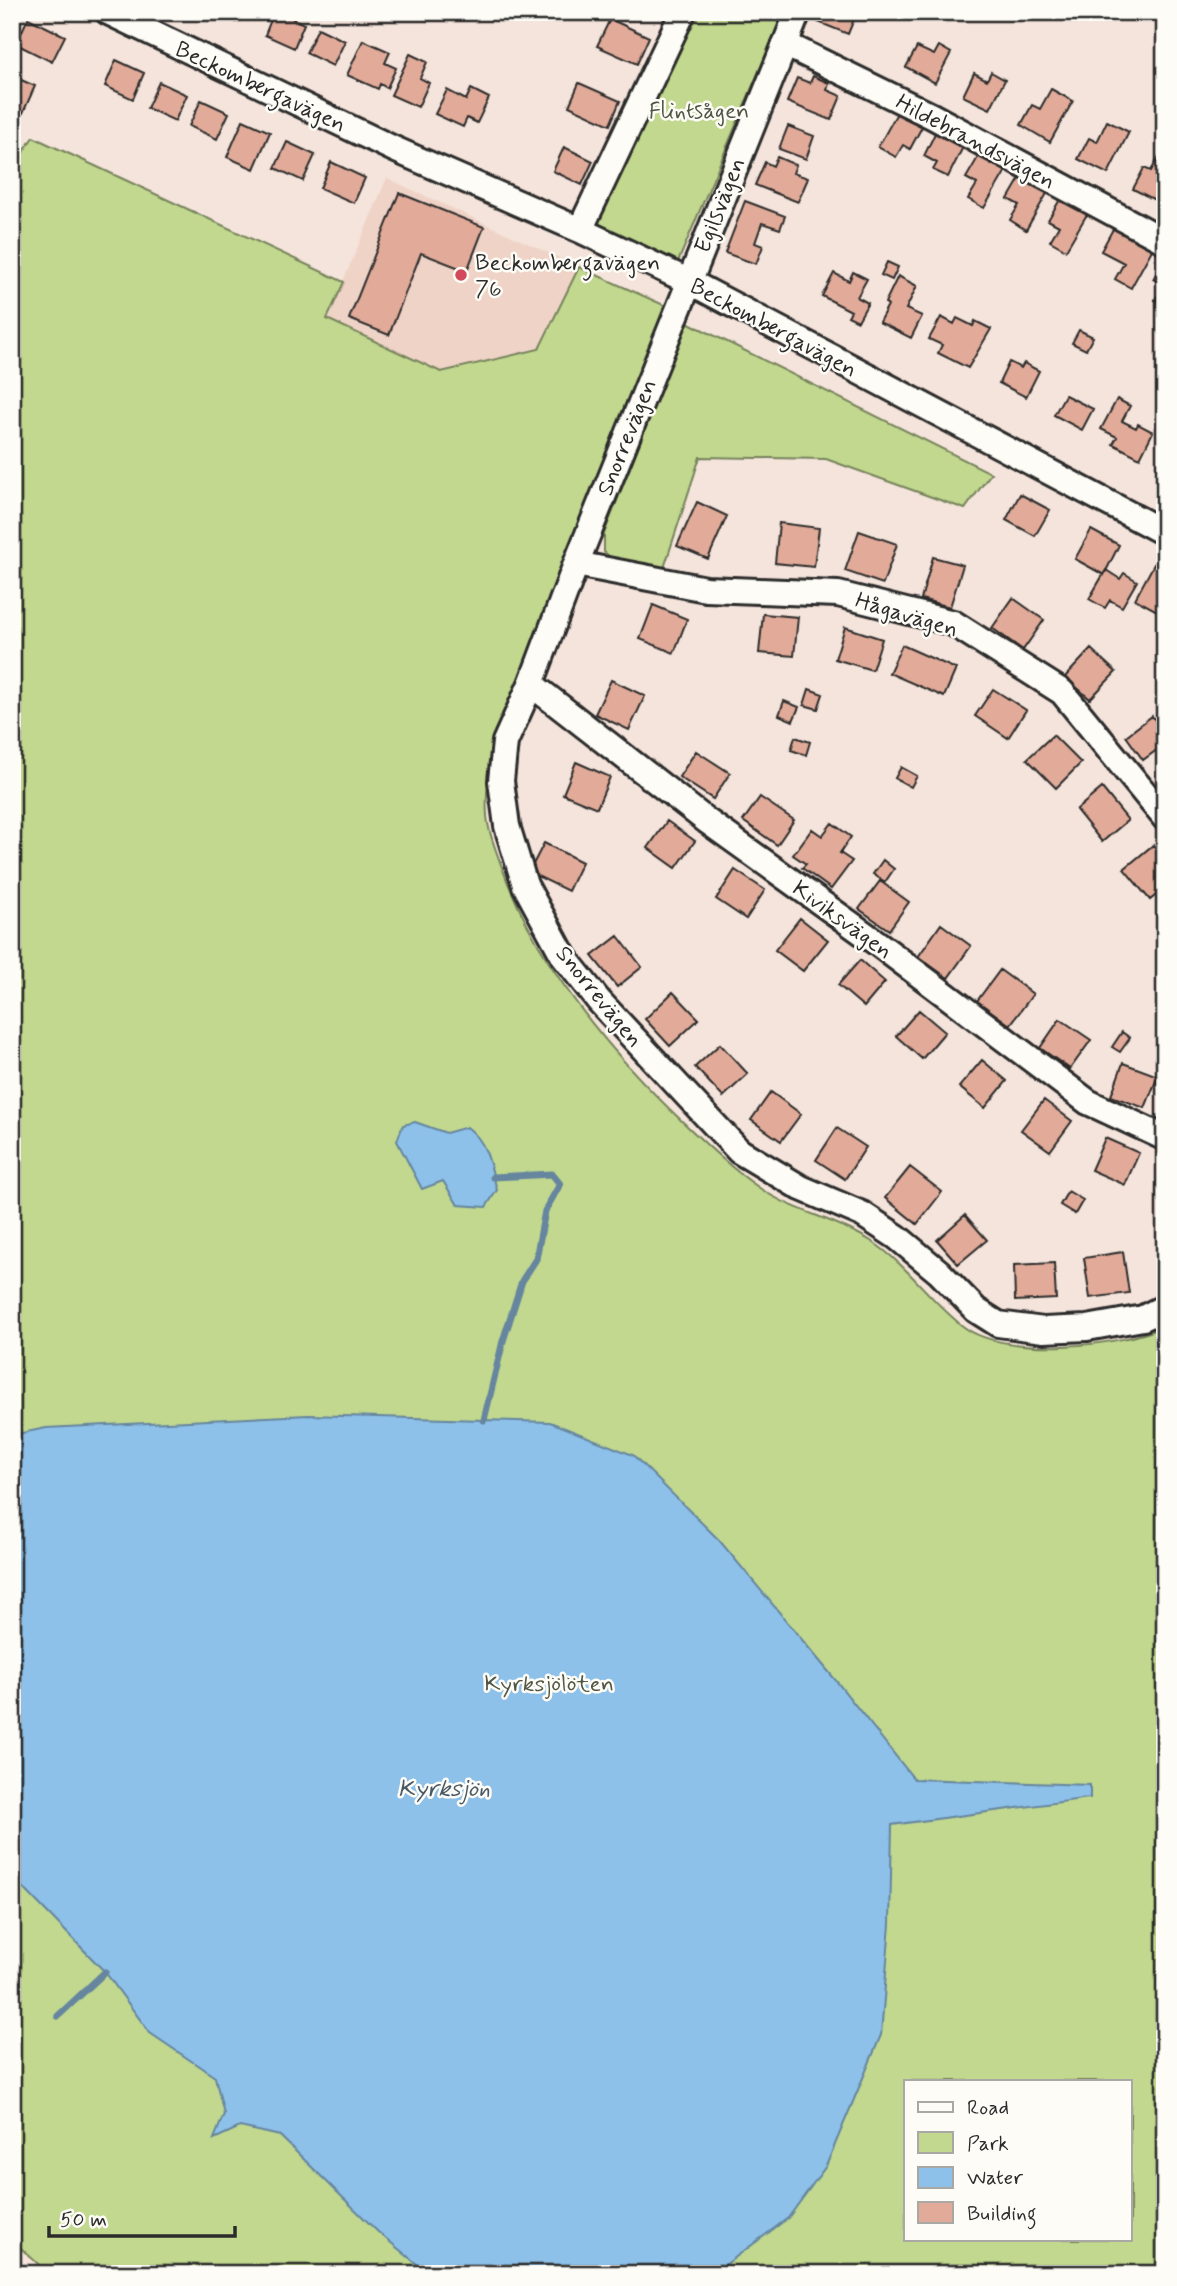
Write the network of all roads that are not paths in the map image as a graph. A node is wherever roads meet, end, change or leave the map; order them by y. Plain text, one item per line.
1 (108, 12) edge
2 (683, 12) edge
3 (798, 12) edge
4 (785, 44) junction
5 (580, 230) junction
6 (1165, 241) edge
7 (688, 281) junction
8 (1165, 533) edge
9 (576, 564) junction
10 (531, 684) junction
11 (1165, 818) edge
12 (1165, 1138) edge
13 (1165, 1307) edge

1 - 5 street, Beckombergavägen
2 - 5 street
3 - 4 street, Egilsvägen
4 - 6 street, Hildebrandsvägen
4 - 7 street, Egilsvägen
5 - 7 street, Beckombergavägen
7 - 8 street, Beckombergavägen
7 - 9 street, Snorrevägen
9 - 10 street, Snorrevägen
9 - 11 street, Hågavägen
10 - 12 street, Kiviksvägen
10 - 13 street, Snorrevägen

